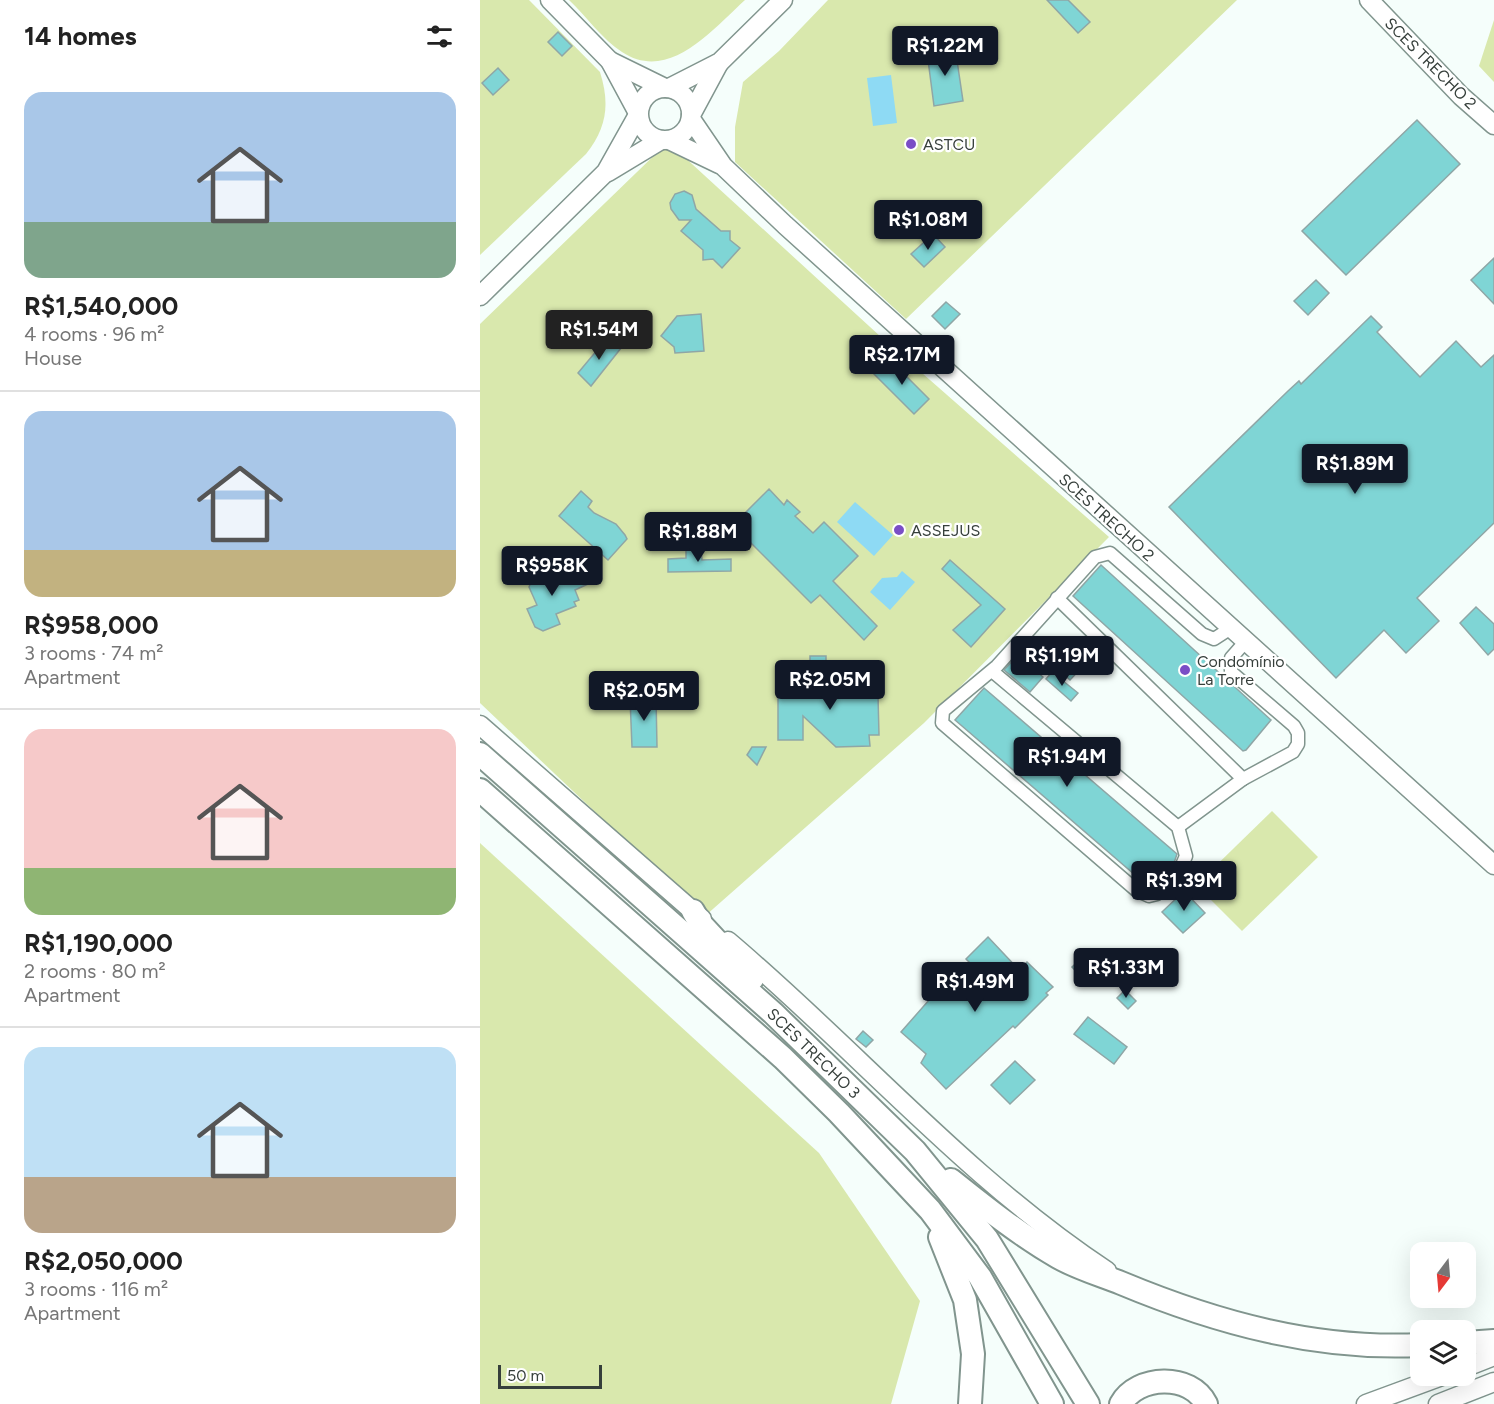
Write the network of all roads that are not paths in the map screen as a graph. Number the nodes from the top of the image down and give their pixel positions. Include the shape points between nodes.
1 (550, 0) edge
2 (783, 0) edge
3 (1369, 0) edge
4 (610, 62) junction
5 (720, 62) junction
6 (667, 88) junction
7 (638, 114) junction
8 (691, 117) junction
9 (1494, 125) edge
10 (665, 140) junction
11 (723, 166) junction
12 (606, 172) junction
13 (480, 296) edge
14 (1057, 598) junction
15 (1231, 628) junction
16 (1246, 641) junction
17 (992, 671) junction
18 (480, 725) edge
19 (480, 754) edge
20 (1244, 779) junction
21 (480, 790) edge
22 (1178, 827) junction
23 (1494, 865) edge
24 (693, 911) junction
25 (773, 1013) junction
26 (915, 1151) junction
27 (930, 1210) junction
28 (1130, 1287) junction
29 (1494, 1341) edge
30 (1476, 1342) edge
31 (1410, 1345) edge
32 (1494, 1356) edge
33 (1476, 1362) edge
34 (1494, 1382) edge
35 (1415, 1386) edge
36 (970, 1404) edge
37 (1052, 1404) edge
38 (1088, 1404) edge
39 (1121, 1404) edge
40 (1206, 1404) edge
41 (1366, 1404) edge
42 (1438, 1404) edge

1 - 4 street
2 - 5 street
3 - 9 street, SCES TRECHO 2
4 - 6 street
4 - 7 street
5 - 6 street
5 - 8 street
6 - 7 street via 650,93
6 - 8 street via 682,94 691,108
7 - 10 street via 645,132
7 - 12 street
8 - 10 street via 684,133
8 - 11 street, SCES TRECHO 2
10 - 11 street, SCES TRECHO 2
10 - 12 street
11 - 15 street, SCES TRECHO 2
12 - 13 street
14 - 15 street via 1095,556 1110,553 1202,634 1214,639
14 - 17 street
14 - 20 street
15 - 16 street, SCES TRECHO 2
16 - 20 street via 1231,658 1232,672 1294,726 1298,744 1284,758
16 - 23 street, SCES TRECHO 2
17 - 22 street
17 - 22 street via 943,711 942,723 1141,893 1157,894 1184,864 1186,856
18 - 24 street
19 - 25 highway, SCES TRECHO 3
20 - 22 street
21 - 27 highway, SCES TRECHO 3 via 783,1058
24 - 25 highway via 759,986
24 - 28 street via 1004,1196 1069,1247
25 - 26 highway, SCES TRECHO 3
26 - 28 highway via 1003,1221 1051,1252
26 - 38 highway, SCES TRECHO 3 via 987,1239
27 - 36 highway via 965,1300 973,1354
27 - 37 highway, SCES TRECHO 3 via 980,1277
28 - 31 highway via 1197,1313 1264,1331 1332,1344
29 - 30 highway
32 - 33 street
34 - 42 street
35 - 41 street
39 - 40 highway via 1138,1386 1155,1382 1195,1389

